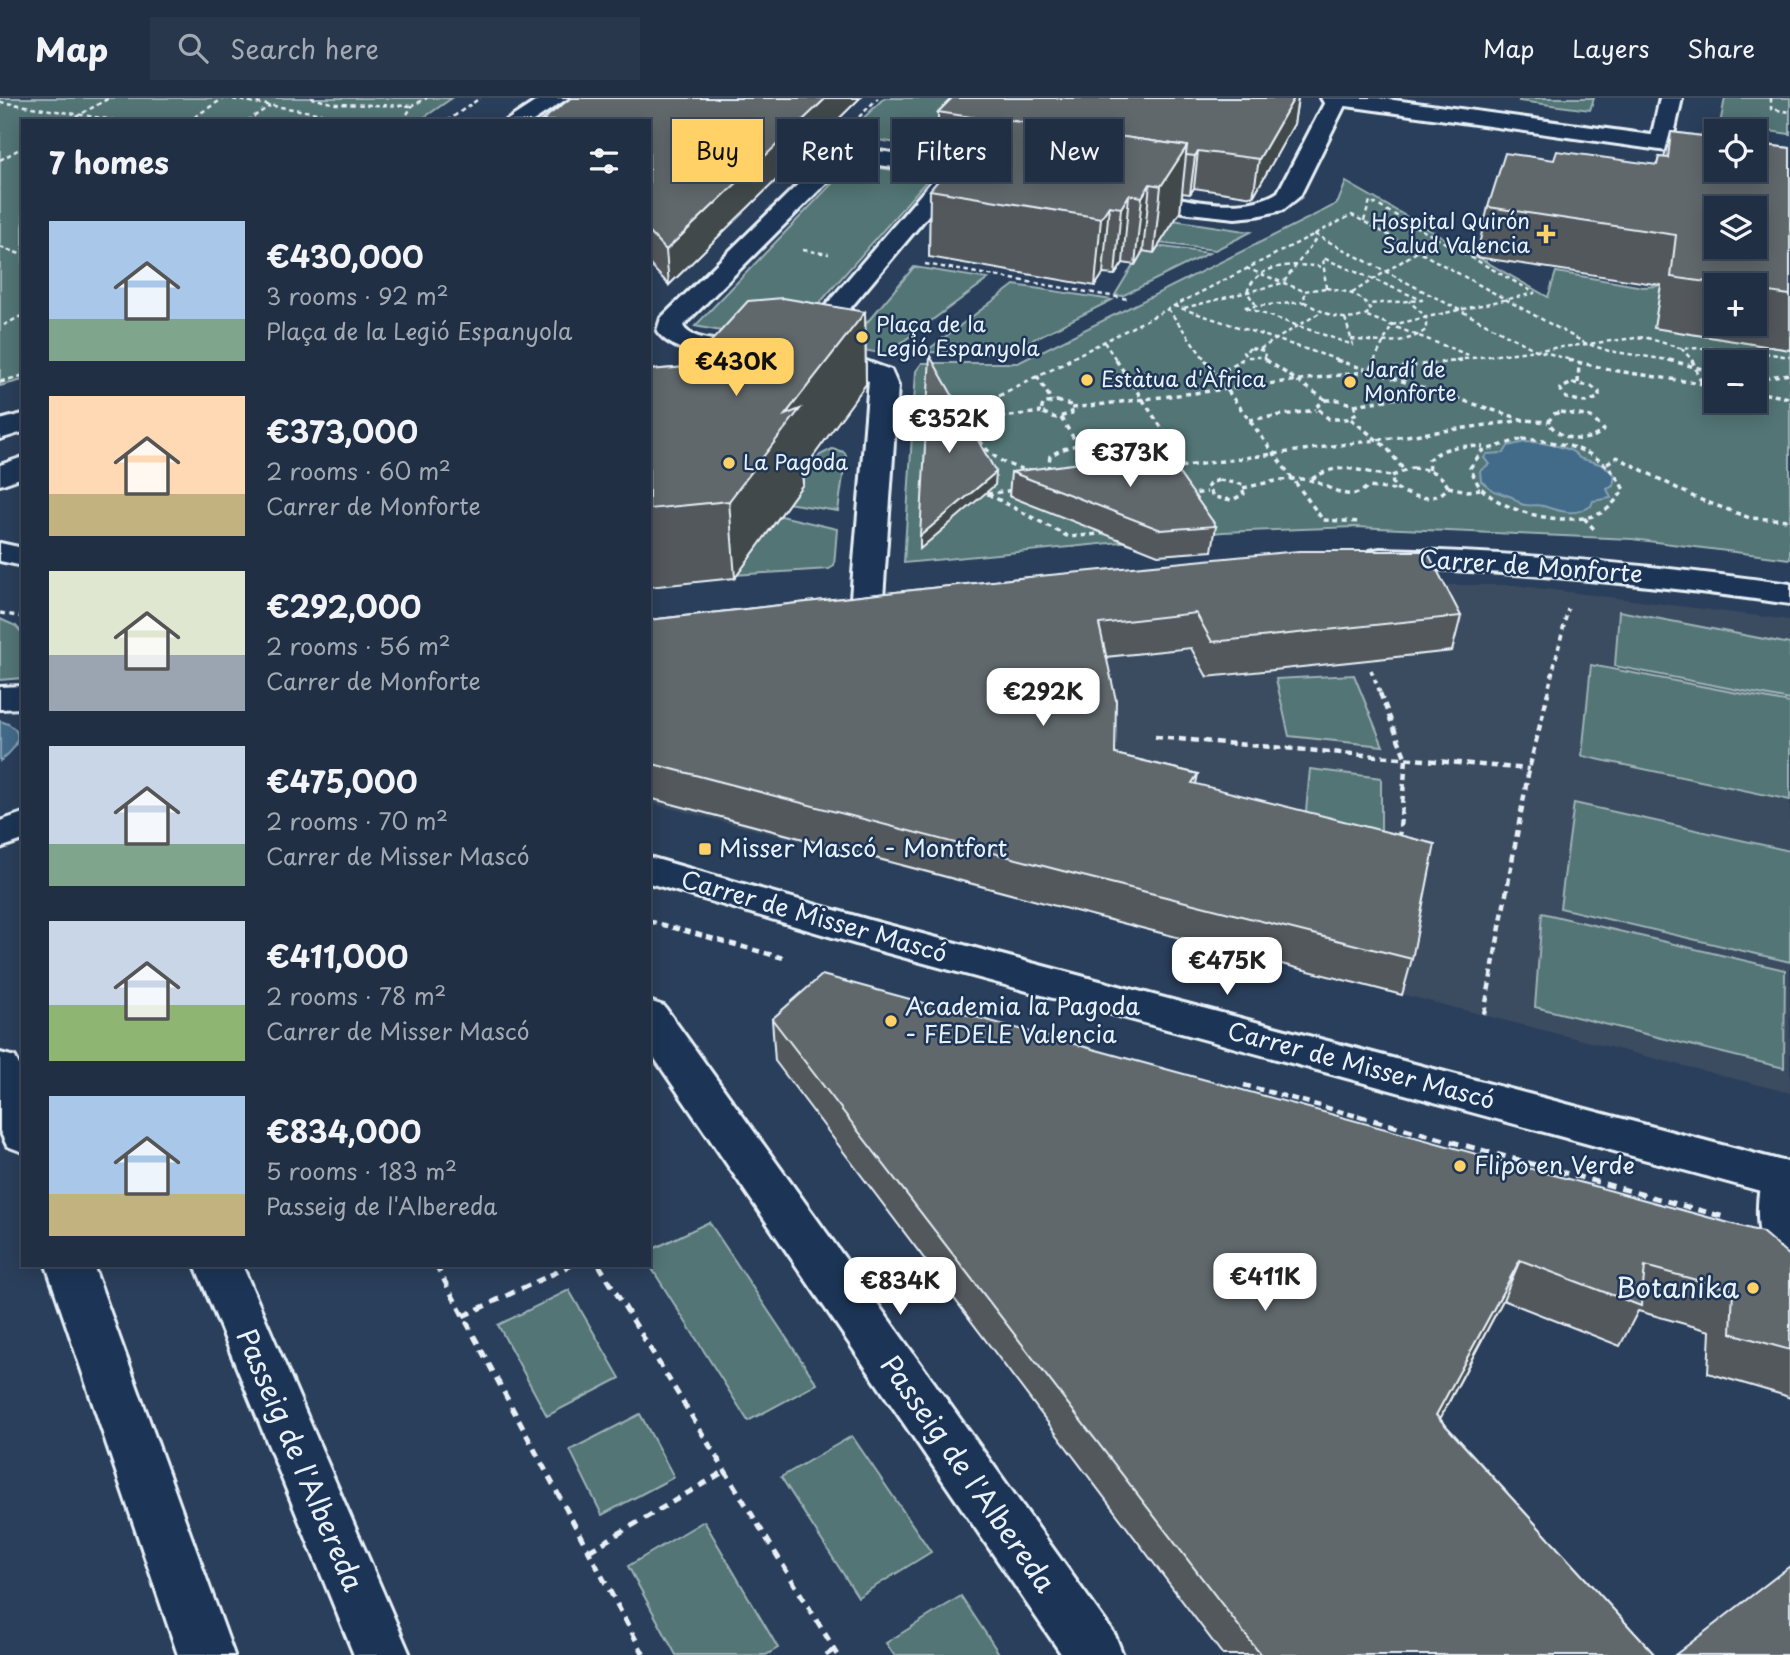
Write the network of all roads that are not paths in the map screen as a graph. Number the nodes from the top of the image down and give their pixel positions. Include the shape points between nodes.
1 (537, 98) edge
2 (557, 98) edge
3 (1332, 98) edge
4 (1671, 98) edge
5 (1337, 99) edge
6 (511, 119) edge
7 (520, 119) edge
8 (1661, 143) junction
9 (1704, 149) edge
10 (892, 160) edge
11 (1011, 176) edge
12 (1023, 178) edge
13 (943, 182) edge
14 (1102, 190) edge
15 (797, 353) junction
16 (21, 423) edge
17 (0, 430) edge
18 (21, 467) edge
19 (0, 477) edge
20 (0, 552) edge
21 (21, 557) edge
22 (1355, 559) edge
23 (1788, 594) edge
24 (867, 598) edge
25 (21, 697) edge
26 (0, 698) edge
27 (21, 827) edge
28 (0, 835) edge
29 (651, 871) edge
30 (651, 1020) edge
31 (0, 1069) edge
32 (21, 1128) edge
33 (1786, 1180) edge
34 (1790, 1265) edge
35 (70, 1267) edge
36 (219, 1267) edge
37 (206, 1655) edge
38 (382, 1655) edge
39 (1095, 1655) edge

1 - 6 street
2 - 7 street
3 - 5 street
4 - 8 street
5 - 8 street
5 - 14 street via 1282,203 1251,211 1233,210
8 - 9 street
10 - 15 street via 856,155 838,158 670,324 677,339 694,344
11 - 12 street
13 - 15 street
15 - 24 street via 870,371 881,376 884,386
16 - 17 street
18 - 19 street
20 - 21 street
22 - 23 street, Carrer de Monforte via 1495,561 1654,575
25 - 26 street
27 - 28 street
29 - 33 street, Carrer de Misser Mascó via 873,936
30 - 39 street, Passeig de l'Albereda
31 - 32 street
33 - 34 street via 1782,1233
35 - 37 street
36 - 38 street, Passeig de l'Albereda

